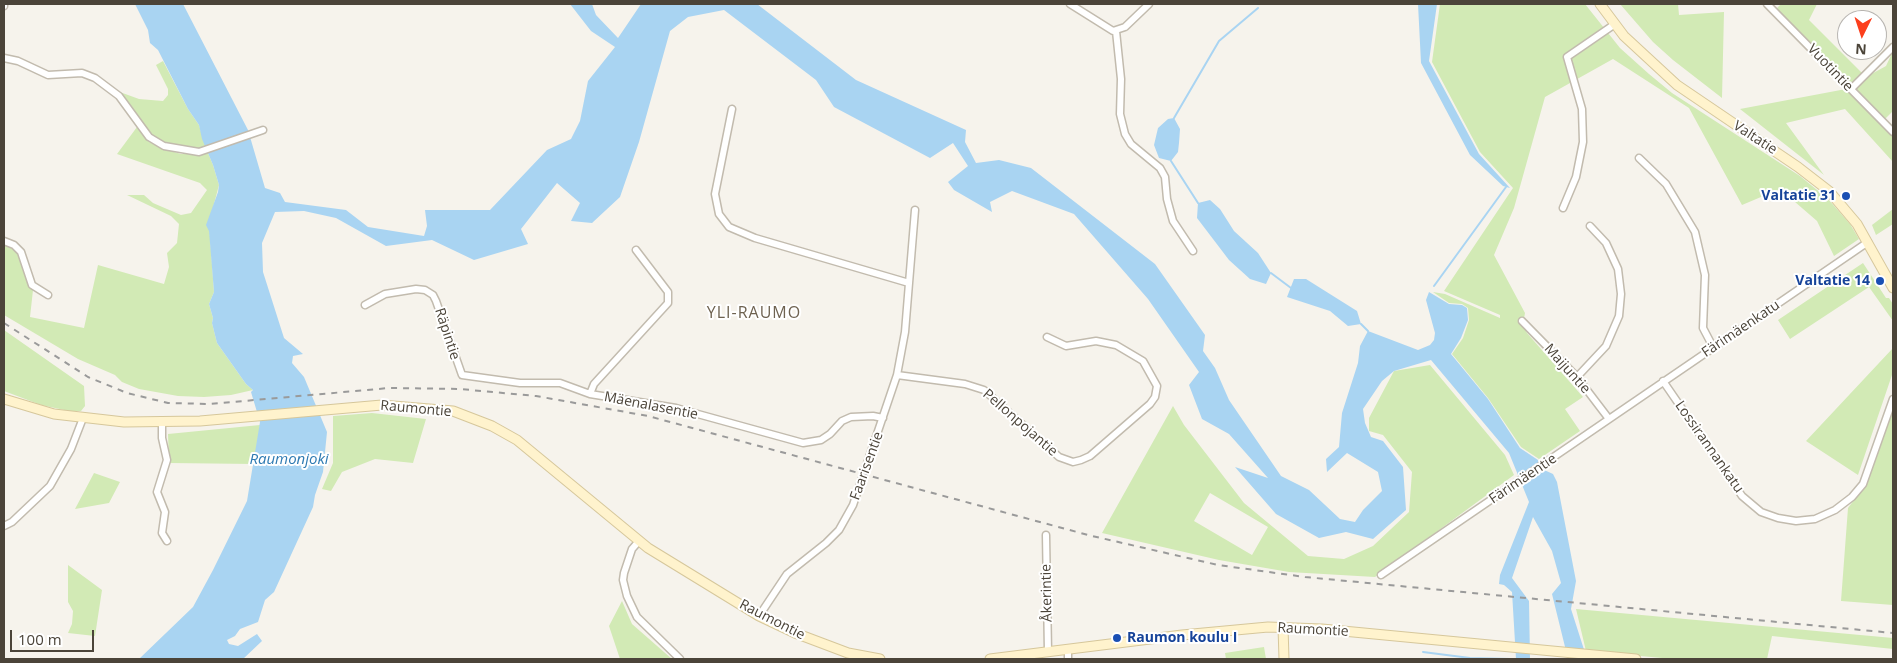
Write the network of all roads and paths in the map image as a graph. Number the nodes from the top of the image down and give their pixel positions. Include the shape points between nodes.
1 (1070, 4) edge
2 (1149, 4) edge
3 (1600, 4) edge
4 (1772, 5) edge
5 (1615, 24) junction
6 (1116, 31) junction
7 (1893, 47) edge
8 (4, 58) edge
9 (1851, 89) junction
10 (732, 109) dead end
11 (262, 130) dead end
12 (1893, 132) edge
13 (1639, 158) dead end
14 (1563, 208) dead end
15 (915, 210) dead end
16 (1590, 226) dead end
17 (4, 240) edge
18 (1868, 242) junction
19 (636, 250) dead end
20 (1193, 250) dead end
21 (909, 283) junction
22 (1893, 288) edge
23 (48, 295) dead end
24 (365, 305) dead end
25 (1522, 321) dead end
26 (1047, 337) dead end
27 (1713, 347) junction
28 (897, 375) junction
29 (1577, 377) junction
30 (1664, 381) junction
31 (590, 394) junction
32 (4, 399) edge
33 (1893, 399) edge
34 (83, 418) junction
35 (883, 418) junction
36 (1609, 419) junction
37 (162, 422) junction
38 (4, 526) edge
39 (1046, 534) dead end
40 (167, 541) dead end
41 (638, 541) junction
42 (1381, 575) dead end
43 (759, 616) junction
44 (1282, 628) junction
45 (1068, 650) junction
46 (1048, 652) junction
47 (680, 659) edge
48 (880, 659) edge
49 (990, 659) edge
50 (1068, 659) edge
51 (1284, 659) edge
52 (1636, 659) edge

1 - 6 street via 1110,31
2 - 6 street
3 - 5 street, Valtatie
4 - 9 street, Vuotintie
5 - 14 street via 1568,57 1582,109 1583,142 1576,177
5 - 18 street, Valtatie via 1677,86 1817,180 1847,210
6 - 20 street via 1121,78 1120,114 1125,134 1131,144 1160,168 1165,177 1168,205 1174,221
7 - 9 street
8 - 11 street via 48,75 78,73 91,76 119,96 152,140 164,146 202,151
9 - 12 street, Vuotintie
10 - 21 street via 715,194 719,214 729,227 754,238
13 - 27 street via 1666,184 1695,232 1705,275 1703,328
15 - 21 street, Faarisentie
16 - 29 street via 1606,243 1616,263 1620,284 1619,316 1606,346
17 - 23 street via 20,252 32,285
18 - 22 street, Valtatie
18 - 27 street, Färimäenkatu
19 - 31 street, Mäenalasentie via 668,292 668,303 594,384
21 - 28 street, Faarisentie
24 - 31 street, Räpintie via 385,294 408,289 426,290 436,301 462,375 520,383 560,383
25 - 29 street, Maijuntie
26 - 28 street, Pellonpojantie via 1066,346 1096,341 1116,345 1143,361 1158,386 1156,397 1150,404 1090,456 1081,460 1073,462 1059,457 984,390 966,384
27 - 30 street, Färimäenkatu
28 - 35 street, Faarisentie
29 - 36 street, Maijuntie
30 - 33 street, Lossirannankatu via 1742,496 1761,512 1796,521 1815,519 1835,510 1863,484
30 - 36 street, Färimäentie
31 - 35 street, Mäenalasentie via 676,408 802,443 821,440 851,417
32 - 34 street, Raumontie via 36,410
34 - 37 street, Raumontie
34 - 38 street via 71,449 50,486
35 - 43 street, Faarisentie via 853,504 839,530 787,574
36 - 42 street, Färimäentie
37 - 40 street via 167,460 157,490 165,512 162,533
37 - 41 street, Raumontie via 382,405 453,411 517,440
39 - 46 street, Åkerintie
41 - 43 street, Raumontie
41 - 47 street via 624,573 627,596 637,617
43 - 48 street, Raumontie via 848,653
44 - 45 street, Raumontie via 1182,635
44 - 51 street
44 - 52 street, Raumontie
45 - 46 street, Raumontie
45 - 50 street
46 - 49 street, Raumontie

